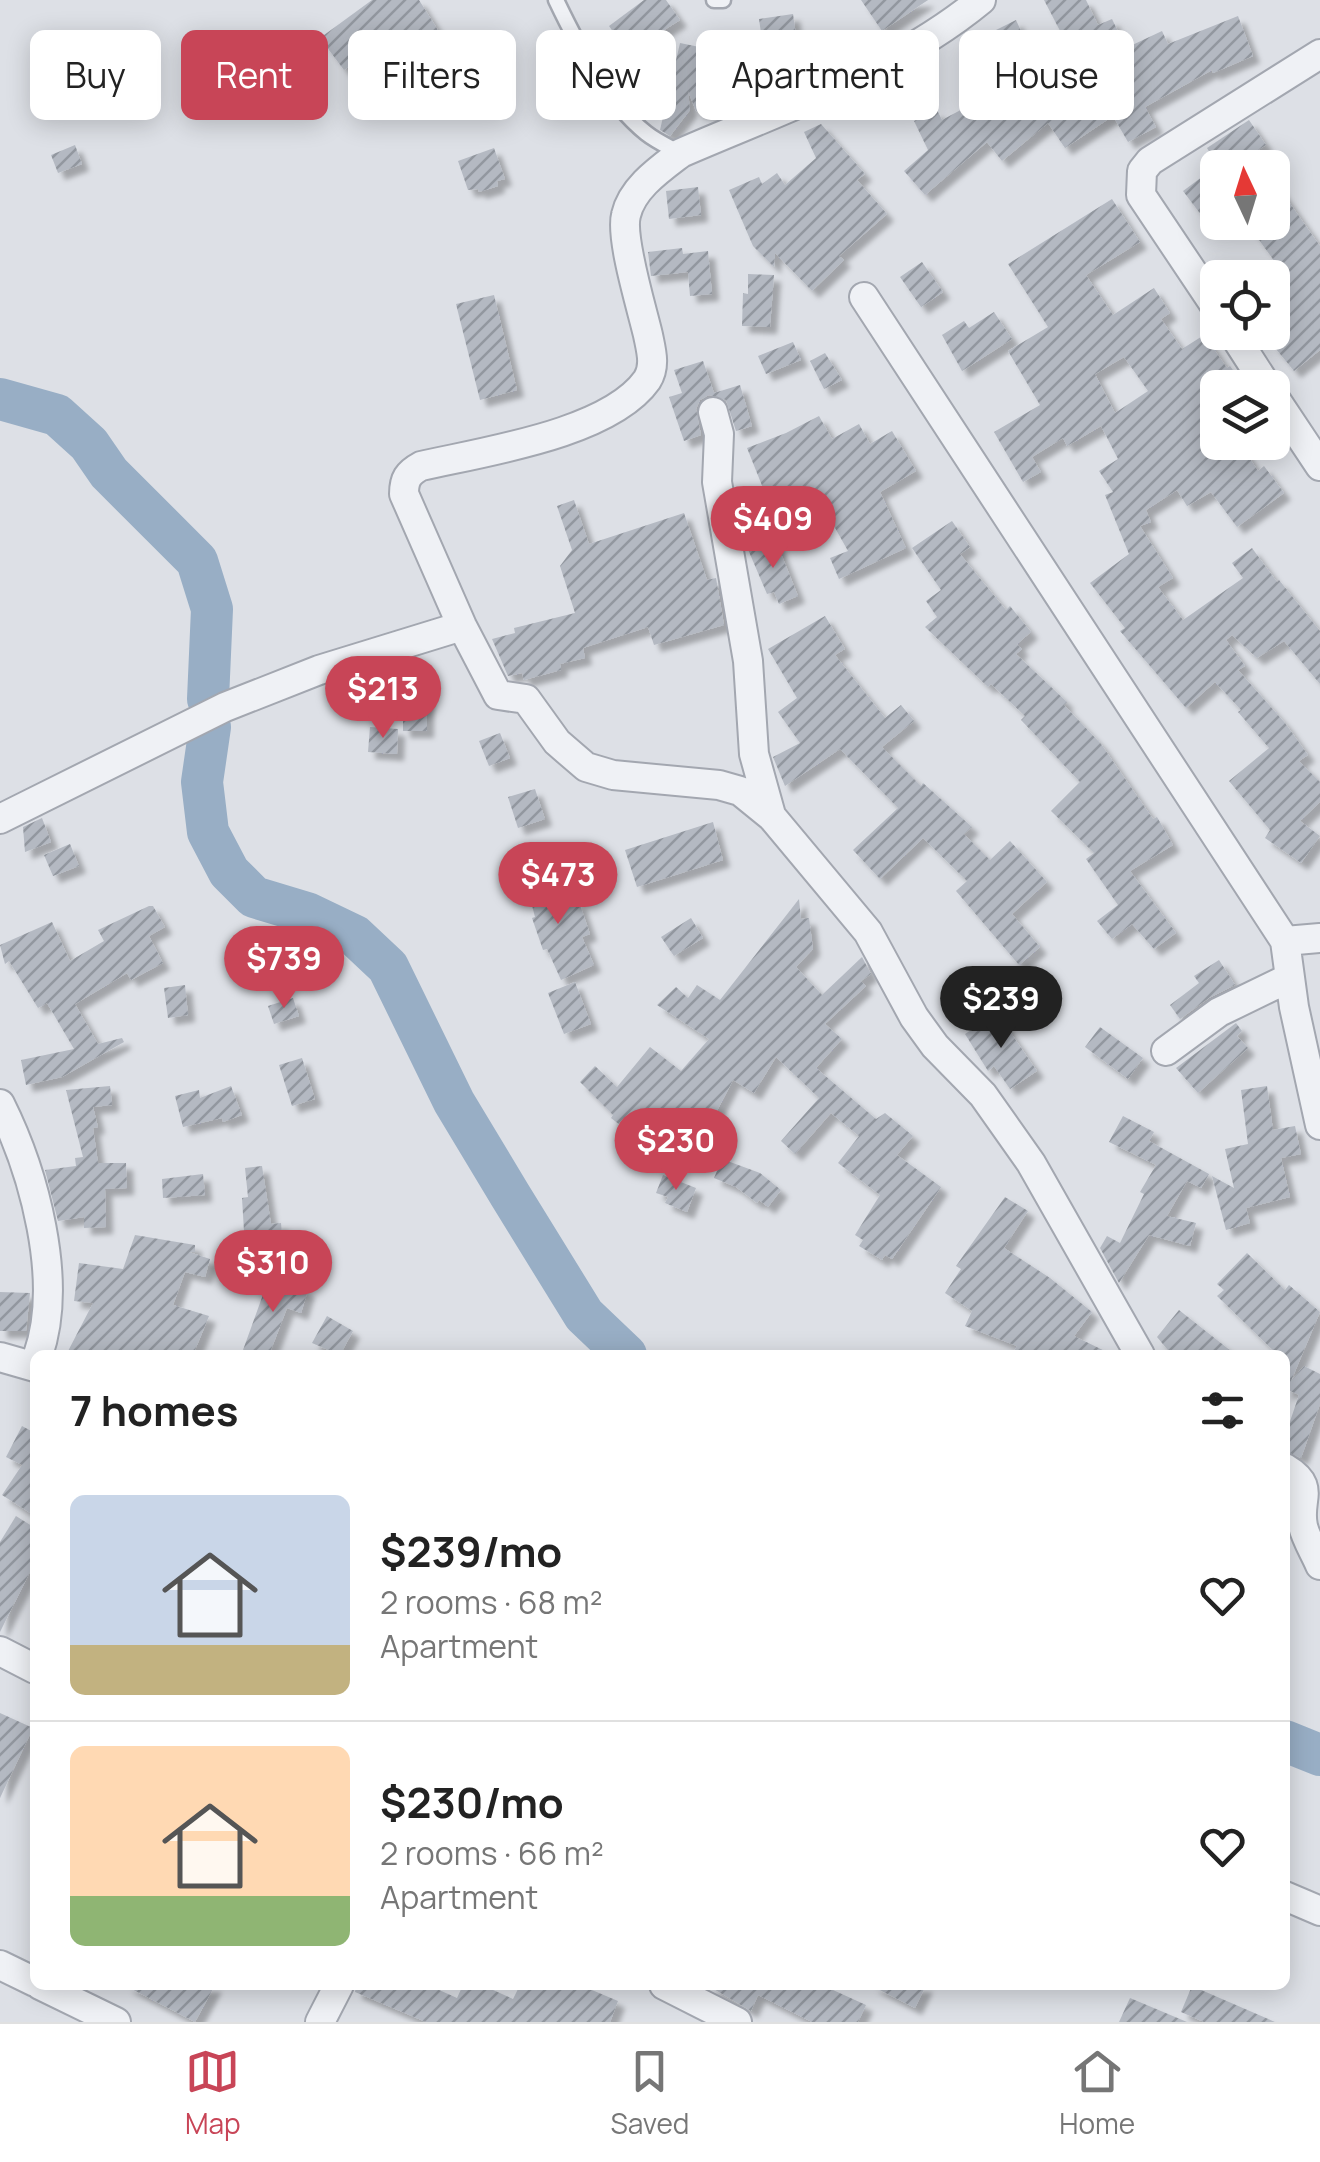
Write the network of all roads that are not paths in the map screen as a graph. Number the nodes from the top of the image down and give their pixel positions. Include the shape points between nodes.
1 (556, 0) edge
2 (714, 0) edge
3 (723, 0) edge
4 (981, 0) edge
5 (1320, 54) edge
6 (681, 154) junction
7 (1200, 283) edge
8 (864, 296) dead end
9 (713, 412) dead end
10 (1290, 421) edge
11 (1320, 466) edge
12 (462, 626) junction
13 (772, 817) junction
14 (0, 819) edge
15 (1320, 938) edge
16 (1285, 941) junction
17 (1290, 978) junction
18 (1166, 1051) dead end
19 (0, 1104) edge
20 (1320, 1125) edge
21 (38, 1350) edge
22 (1137, 1350) edge
23 (0, 1357) edge
24 (30, 1362) edge
25 (1290, 1470) edge
26 (1320, 1565) edge
27 (0, 1652) edge
28 (30, 1666) edge
29 (1290, 1898) edge
30 (1320, 1911) edge
31 (0, 1965) edge
32 (30, 1980) edge
33 (50, 1990) edge
34 (336, 1990) edge
35 (674, 1990) edge
36 (116, 2022) edge
37 (320, 2022) edge
38 (737, 2022) edge

1 - 6 lane via 580,49 622,108 648,135
2 - 3 lane
4 - 6 street via 891,59
5 - 7 street via 1142,171 1141,194
6 - 12 street via 656,172 625,216 653,357 646,380 581,426 421,466 404,482
8 - 16 street
9 - 13 street via 717,482 748,661 754,754
10 - 11 street
12 - 13 street via 498,696 526,699 557,742 586,767 720,785 740,791
12 - 14 street via 225,707
13 - 22 street via 868,932 935,1046 983,1096 1032,1163
15 - 16 street
16 - 17 street
17 - 18 street via 1218,1012
17 - 20 street
19 - 21 street via 16,1136 45,1244 50,1307
23 - 24 street
25 - 26 street via 1305,1488 1302,1525
27 - 28 street
29 - 30 street
31 - 32 street
33 - 36 street
34 - 37 street
35 - 38 street

